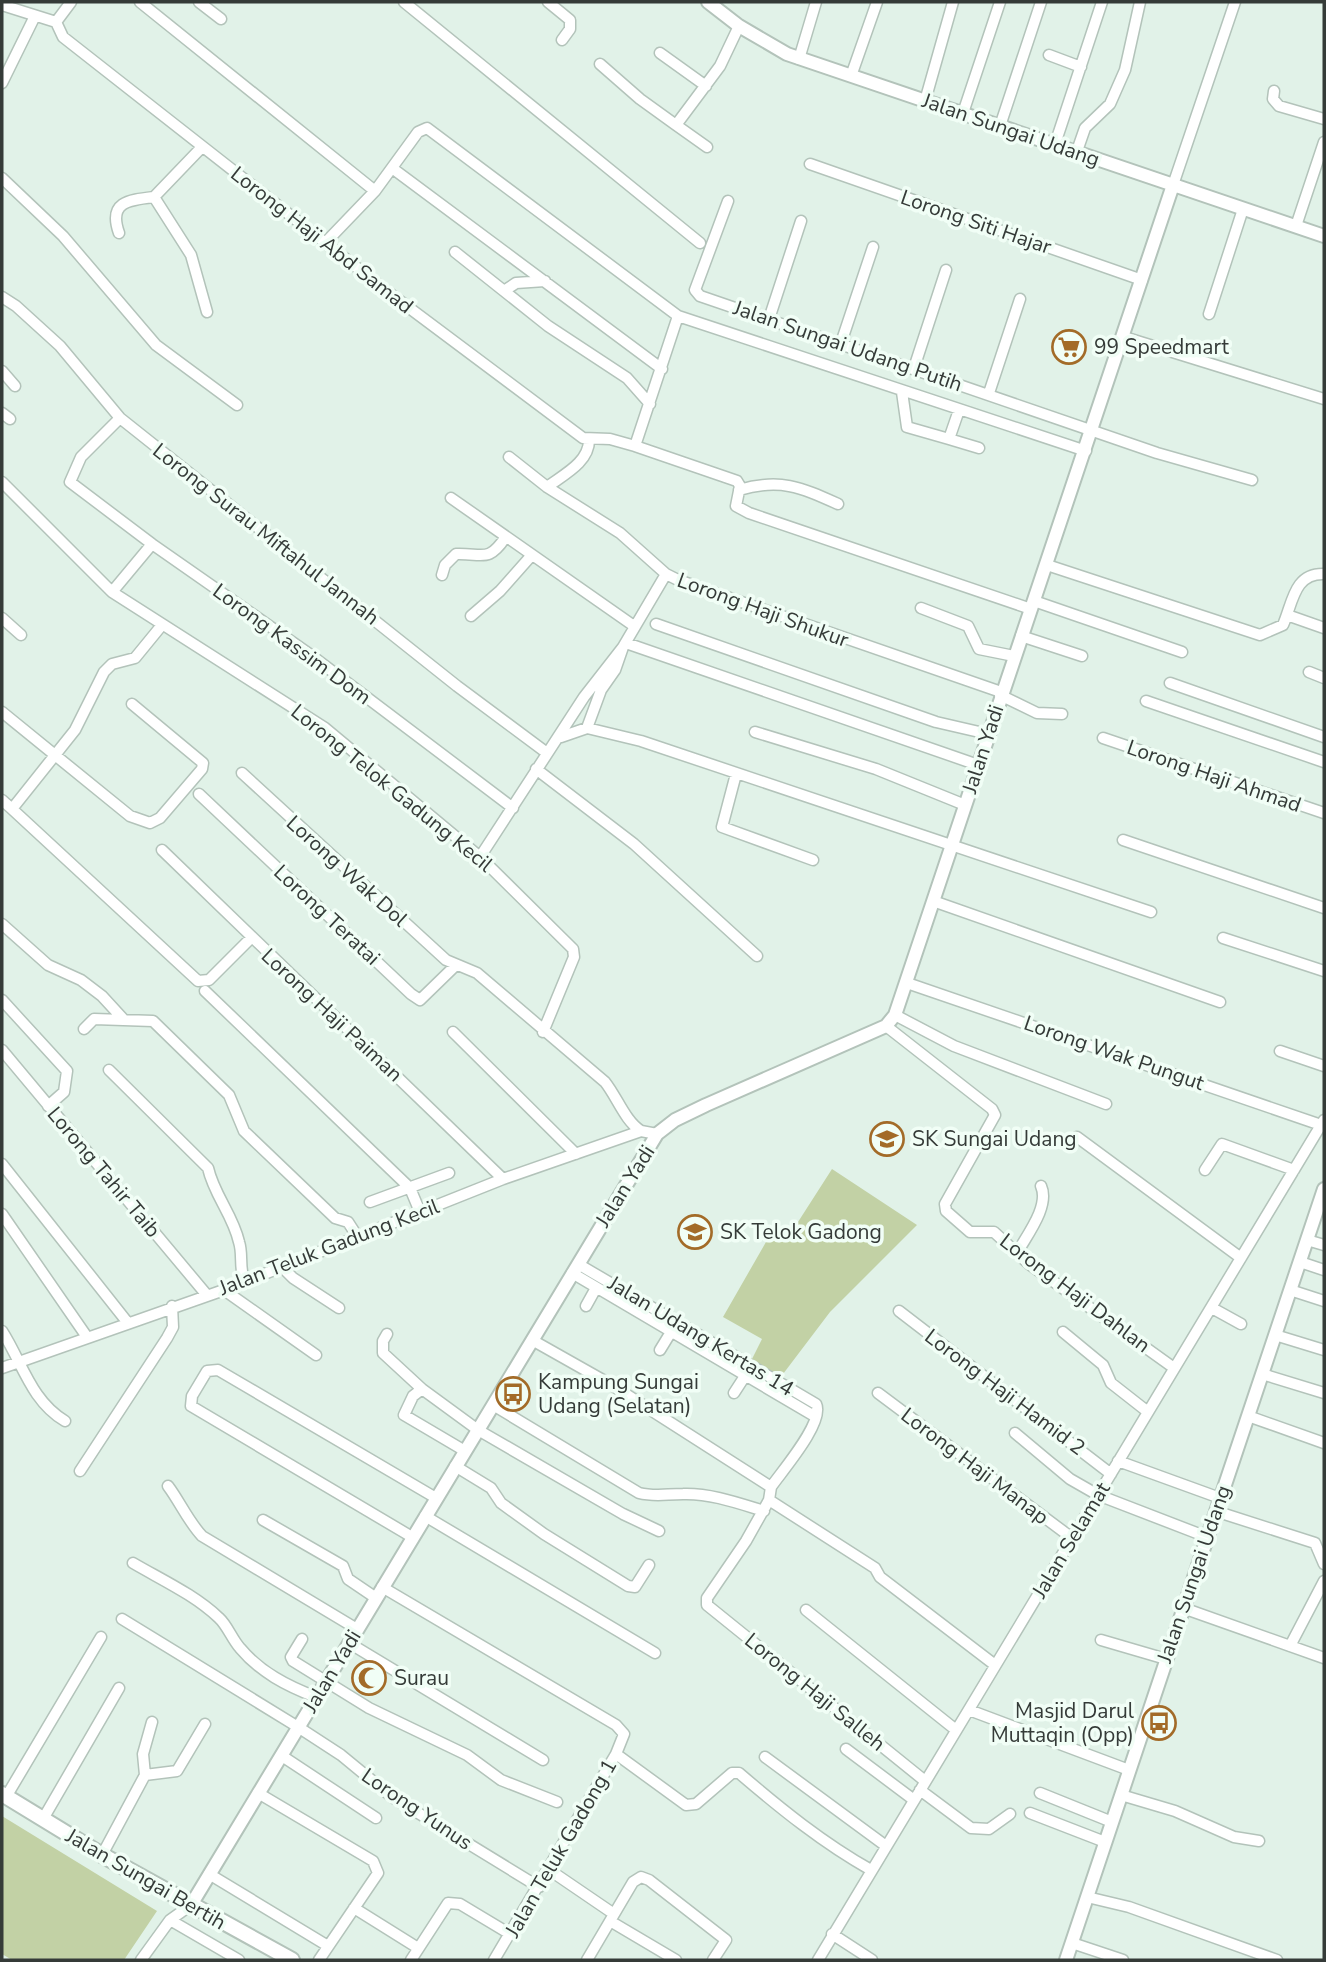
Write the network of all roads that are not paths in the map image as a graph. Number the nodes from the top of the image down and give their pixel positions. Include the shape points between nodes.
1 (71, 2) edge
2 (140, 2) edge
3 (199, 2) edge
4 (404, 2) edge
5 (548, 2) edge
6 (816, 2) edge
7 (877, 2) edge
8 (953, 2) edge
9 (1000, 2) edge
10 (1041, 2) edge
11 (1102, 2) edge
12 (1140, 2) edge
13 (1235, 2) edge
14 (711, 3) edge
15 (2, 5) edge
16 (34, 18) junction
17 (221, 19) dead end
18 (56, 22) junction
19 (739, 26) junction
20 (562, 40) dead end
21 (660, 53) dead end
22 (1049, 55) dead end
23 (799, 59) junction
24 (600, 64) dead end
25 (1081, 67) junction
26 (851, 76) junction
27 (2, 83) edge
28 (706, 86) junction
29 (1274, 91) dead end
30 (925, 101) junction
31 (963, 113) junction
32 (1324, 119) edge
33 (676, 125) junction
34 (1000, 126) junction
35 (1324, 142) edge
36 (1055, 144) junction
37 (202, 147) junction
38 (707, 148) dead end
39 (1077, 151) junction
40 (810, 164) dead end
41 (392, 168) junction
42 (2, 178) edge
43 (1173, 185) junction
44 (374, 191) junction
45 (154, 197) junction
46 (728, 201) dead end
47 (1243, 209) junction
48 (801, 221) dead end
49 (1296, 226) junction
50 (119, 233) dead end
51 (1324, 236) edge
52 (326, 242) junction
53 (700, 243) dead end
54 (873, 247) dead end
55 (455, 252) dead end
56 (946, 270) dead end
57 (1142, 280) junction
58 (545, 281) junction
59 (504, 291) junction
60 (2, 297) edge
61 (1020, 299) dead end
62 (207, 312) dead end
63 (1209, 314) dead end
64 (678, 316) junction
65 (769, 319) junction
66 (1124, 337) junction
67 (841, 343) junction
68 (914, 368) junction
69 (662, 369) junction
70 (2, 371) edge
71 (15, 386) dead end
72 (902, 392) junction
73 (989, 393) junction
74 (1324, 399) edge
75 (650, 404) junction
76 (237, 405) dead end
77 (958, 410) junction
78 (120, 418) junction
79 (1093, 429) junction
80 (589, 439) junction
81 (949, 439) junction
82 (635, 446) junction
83 (979, 448) dead end
84 (1086, 451) junction
85 (509, 457) dead end
86 (1252, 480) dead end
87 (2, 482) edge
88 (547, 487) junction
89 (739, 490) junction
90 (451, 498) dead end
91 (838, 504) dead end
92 (505, 538) junction
93 (152, 544) junction
94 (531, 556) junction
95 (1047, 565) junction
96 (666, 574) junction
97 (1324, 574) edge
98 (442, 575) dead end
99 (112, 592) junction
100 (1032, 605) junction
101 (920, 608) dead end
102 (1287, 615) junction
103 (471, 616) dead end
104 (2, 618) edge
105 (656, 624) dead end
106 (162, 625) junction
107 (634, 626) junction
108 (1324, 628) edge
109 (21, 635) dead end
110 (1021, 636) junction
111 (625, 645) junction
112 (1182, 652) dead end
113 (1014, 656) junction
114 (1082, 656) dead end
115 (1309, 672) dead end
116 (1324, 678) edge
117 (1170, 683) dead end
118 (1001, 694) junction
119 (1146, 701) dead end
120 (132, 704) dead end
121 (2, 712) edge
122 (1062, 714) dead end
123 (587, 728) junction
124 (755, 732) dead end
125 (988, 734) junction
126 (561, 737) junction
127 (1324, 737) edge
128 (1103, 738) dead end
129 (547, 753) junction
130 (55, 754) junction
131 (1324, 762) edge
132 (978, 765) junction
133 (536, 769) junction
134 (242, 773) dead end
135 (736, 774) junction
136 (199, 794) dead end
137 (2, 800) edge
138 (965, 805) junction
139 (513, 808) junction
140 (12, 809) junction
141 (1324, 813) edge
142 (1123, 840) dead end
143 (951, 847) junction
144 (162, 850) dead end
145 (480, 857) junction
146 (813, 860) dead end
147 (933, 901) junction
148 (1324, 908) edge
149 (1151, 912) dead end
150 (2, 924) edge
151 (251, 938) junction
152 (1223, 938) dead end
153 (757, 956) dead end
154 (456, 965) junction
155 (1324, 971) edge
156 (907, 984) junction
157 (205, 991) dead end
158 (2, 1000) edge
159 (1220, 1002) dead end
160 (124, 1020) junction
161 (891, 1021) junction
162 (84, 1029) dead end
163 (543, 1031) junction
164 (453, 1032) dead end
165 (2, 1050) edge
166 (1280, 1051) dead end
167 (1324, 1066) edge
168 (109, 1070) dead end
169 (1106, 1104) dead end
170 (48, 1106) junction
171 (1322, 1123) edge
172 (641, 1131) junction
173 (657, 1134) junction
174 (1077, 1137) dead end
175 (576, 1154) junction
176 (2, 1164) edge
177 (1205, 1170) dead end
178 (1294, 1170) junction
179 (449, 1173) dead end
180 (503, 1179) junction
181 (1041, 1186) dead end
182 (410, 1188) junction
183 (1324, 1189) edge
184 (370, 1202) dead end
185 (420, 1212) junction
186 (2, 1214) edge
187 (357, 1236) junction
188 (1307, 1240) junction
189 (1324, 1245) edge
190 (1017, 1253) junction
191 (1241, 1258) junction
192 (1300, 1262) junction
193 (281, 1266) junction
194 (575, 1269) junction
195 (1324, 1270) edge
196 (244, 1280) junction
197 (596, 1288) junction
198 (224, 1290) junction
199 (1290, 1290) junction
200 (206, 1294) junction
201 (1324, 1301) edge
202 (172, 1306) junction
203 (586, 1306) dead end
204 (339, 1308) dead end
205 (1212, 1308) junction
206 (899, 1311) dead end
207 (128, 1322) junction
208 (1241, 1324) dead end
209 (2, 1331) edge
210 (671, 1332) junction
211 (1063, 1332) dead end
212 (387, 1334) dead end
213 (1275, 1335) junction
214 (87, 1338) junction
215 (532, 1340) junction
216 (660, 1350) dead end
217 (1324, 1350) edge
218 (316, 1355) dead end
219 (18, 1362) junction
220 (2, 1368) edge
221 (1174, 1368) junction
222 (1262, 1374) junction
223 (745, 1376) junction
224 (422, 1389) junction
225 (734, 1393) dead end
226 (878, 1393) dead end
227 (1324, 1393) edge
228 (493, 1405) junction
229 (1148, 1412) junction
230 (817, 1414) junction
231 (1248, 1416) junction
232 (65, 1421) dead end
233 (478, 1430) junction
234 (1015, 1433) dead end
235 (1324, 1443) edge
236 (465, 1451) junction
237 (1118, 1461) junction
238 (456, 1466) junction
239 (80, 1471) dead end
240 (1111, 1474) junction
241 (168, 1486) dead end
242 (771, 1488) junction
243 (1098, 1495) junction
244 (436, 1498) junction
245 (1220, 1498) junction
246 (769, 1500) junction
247 (764, 1511) junction
248 (1215, 1511) junction
249 (425, 1516) junction
250 (263, 1520) dead end
251 (659, 1531) dead end
252 (1207, 1537) junction
253 (412, 1538) junction
254 (1072, 1538) junction
255 (133, 1563) dead end
256 (1324, 1564) edge
257 (649, 1565) dead end
258 (1324, 1581) edge
259 (379, 1593) junction
260 (1183, 1608) junction
261 (806, 1610) dead end
262 (122, 1619) dead end
263 (357, 1629) junction
264 (101, 1637) dead end
265 (302, 1639) dead end
266 (1101, 1640) dead end
267 (349, 1643) junction
268 (1290, 1646) junction
269 (655, 1653) dead end
270 (1324, 1658) edge
271 (1166, 1659) junction
272 (995, 1665) junction
273 (327, 1681) junction
274 (119, 1689) dead end
275 (316, 1698) junction
276 (970, 1710) junction
277 (152, 1722) dead end
278 (205, 1724) dead end
279 (298, 1727) junction
280 (956, 1730) junction
281 (846, 1749) dead end
282 (616, 1754) junction
283 (282, 1756) junction
284 (765, 1757) dead end
285 (543, 1760) dead end
286 (1129, 1770) junction
287 (145, 1775) junction
288 (920, 1790) junction
289 (258, 1793) junction
290 (1040, 1793) dead end
291 (4, 1795) edge
292 (1121, 1795) junction
293 (557, 1802) dead end
294 (1030, 1812) dead end
295 (1010, 1814) dead end
296 (376, 1818) dead end
297 (43, 1819) junction
298 (1112, 1822) junction
299 (1259, 1841) dead end
300 (1105, 1842) junction
301 (886, 1846) junction
302 (102, 1855) junction
303 (548, 1868) junction
304 (871, 1870) junction
305 (209, 1874) junction
306 (539, 1887) junction
307 (1087, 1897) junction
308 (191, 1905) junction
309 (354, 1908) junction
310 (612, 1917) junction
311 (170, 1920) junction
312 (510, 1934) junction
313 (832, 1934) junction
314 (1072, 1943) junction
315 (328, 1946) junction
316 (418, 1948) junction
317 (590, 1959) edge
318 (141, 1960) edge
319 (239, 1960) edge
320 (292, 1960) edge
321 (319, 1960) edge
322 (411, 1960) edge
323 (495, 1960) edge
324 (676, 1960) edge
325 (713, 1960) edge
326 (818, 1960) edge
327 (872, 1960) edge
328 (1066, 1960) edge
329 (1123, 1960) edge
330 (1277, 1960) edge

1 - 18 street
2 - 44 street
3 - 17 street
4 - 53 street
5 - 20 street via 570,20
6 - 23 street
7 - 26 street
8 - 30 street
9 - 31 street
10 - 34 street
11 - 25 street
12 - 39 street via 1125,70 1110,104 1085,128
13 - 43 street
14 - 19 street, Jalan Sungai Udang
15 - 16 street
16 - 18 street
16 - 27 street
18 - 37 street, Lorong Haji Abd Samad via 63,37
19 - 23 street, Jalan Sungai Udang
19 - 28 street
21 - 28 street
22 - 25 street
23 - 26 street, Jalan Sungai Udang
24 - 33 street
25 - 36 street
26 - 30 street, Jalan Sungai Udang
28 - 33 street
29 - 32 street via 1279,106
30 - 31 street, Jalan Sungai Udang
31 - 34 street, Jalan Sungai Udang
33 - 38 street
34 - 36 street, Jalan Sungai Udang
35 - 49 street
36 - 39 street, Jalan Sungai Udang
37 - 45 street
37 - 52 street, Lorong Haji Abd Samad
39 - 43 street, Jalan Sungai Udang
40 - 57 street, Lorong Siti Hajar
41 - 44 street
41 - 58 street
41 - 64 street via 418,132 427,128
42 - 76 street via 63,236 156,345
43 - 47 street, Jalan Sungai Udang
43 - 57 street, Jalan Yadi
44 - 52 street
45 - 50 street via 131,200 115,212
45 - 62 street via 191,255
46 - 65 street, Jalan Sungai Udang Putih via 695,290 700,296
47 - 49 street, Jalan Sungai Udang
47 - 63 street
48 - 65 street
49 - 51 street, Jalan Sungai Udang
52 - 80 street, Lorong Haji Abd Samad via 558,421
54 - 67 street
55 - 59 street
56 - 68 street
57 - 66 street, Jalan Yadi
58 - 59 street via 516,283
58 - 69 street
59 - 75 street via 626,378
60 - 78 street, Lorong Surau Miftahul Jannah via 60,346
61 - 73 street
64 - 69 street
64 - 72 street
65 - 67 street, Jalan Sungai Udang Putih
66 - 74 street
66 - 79 street, Jalan Yadi
67 - 68 street, Jalan Sungai Udang Putih
68 - 73 street, Jalan Sungai Udang Putih
69 - 75 street
70 - 71 street
72 - 77 street
72 - 81 street via 907,427
73 - 79 street, Jalan Sungai Udang Putih
75 - 82 street
77 - 81 street
77 - 84 street
78 - 93 street, Lorong Kassim Dom via 81,457 70,482
78 - 129 street, Lorong Surau Miftahul Jannah
79 - 84 street, Jalan Yadi
79 - 86 street, Jalan Sungai Udang Putih
80 - 82 street
80 - 88 street via 584,458
81 - 83 street
82 - 89 street via 737,481
84 - 95 street, Jalan Yadi
85 - 88 street, Lorong Haji Shukur
87 - 99 street, Lorong Telok Gadung Kecil
88 - 96 street, Lorong Haji Shukur via 620,533
89 - 91 street via 768,482 785,484
89 - 100 street via 736,506 749,513
90 - 92 street
92 - 94 street
92 - 98 street via 496,552 487,556 456,554
93 - 99 street
93 - 139 street, Lorong Kassim Dom via 299,646
94 - 103 street
94 - 107 street
95 - 100 street, Jalan Yadi
95 - 102 street via 1260,635 1283,625
96 - 107 street
96 - 118 street, Lorong Haji Shukur
97 - 102 street via 1308,575 1300,581
99 - 106 street, Lorong Telok Gadung Kecil
100 - 110 street, Jalan Yadi
100 - 112 street
101 - 113 street via 968,626 979,649
102 - 108 street
104 - 109 street
105 - 125 street via 936,722
106 - 130 street via 135,658 112,664 104,672 84,717
106 - 145 street, Lorong Telok Gadung Kecil via 297,708
107 - 111 street
110 - 113 street, Jalan Yadi
110 - 114 street
111 - 123 street
111 - 126 street via 584,697
111 - 132 street
113 - 118 street, Jalan Yadi
115 - 116 street
117 - 127 street
118 - 122 street, Lorong Haji Shukur via 1037,713
118 - 125 street, Jalan Yadi
119 - 131 street
120 - 130 street via 203,763 160,818 150,823 130,816
121 - 130 street
123 - 126 street
123 - 135 street
124 - 138 street via 876,769
125 - 132 street, Jalan Yadi
126 - 129 street
128 - 141 street, Lorong Haji Ahmad
129 - 133 street
130 - 140 street
132 - 138 street, Jalan Yadi
133 - 139 street
133 - 153 street via 634,844
134 - 154 street, Lorong Wak Dol
135 - 143 street
135 - 146 street via 722,827
136 - 154 street, Lorong Teratai via 411,995 420,1000 426,996
137 - 140 street
138 - 143 street, Jalan Yadi
139 - 145 street
140 - 151 street via 198,981 209,980
142 - 148 street
143 - 147 street, Jalan Yadi
143 - 149 street
144 - 151 street, Lorong Haji Paiman
145 - 163 street, Lorong Telok Gadung Kecil via 573,949 574,957
147 - 156 street, Jalan Yadi
147 - 159 street
150 - 160 street via 48,965 102,996
151 - 180 street, Lorong Haji Paiman
152 - 155 street
154 - 163 street, Lorong Wak Dol via 477,973
156 - 161 street, Jalan Yadi
156 - 171 street, Lorong Wak Pungut
157 - 182 street
158 - 170 street via 67,1071 67,1086
160 - 162 street via 94,1019
160 - 187 street via 153,1021 163,1030 229,1095 244,1131 335,1218 348,1222
161 - 169 street
161 - 173 street, Jalan Yadi via 706,1105
161 - 190 street, Lorong Haji Dahlan via 992,1109 994,1123 945,1204 946,1211 970,1232 994,1232
163 - 172 street, Lorong Wak Dol via 605,1082
164 - 175 street
165 - 170 street, Lorong Tahir Taib
166 - 167 street
168 - 196 street via 208,1168 240,1243
170 - 200 street, Lorong Tahir Taib
171 - 178 street, Jalan Selamat
172 - 173 street
172 - 175 street, Jalan Teluk Gadung Kecil
173 - 194 street, Jalan Yadi
174 - 191 street
175 - 180 street, Jalan Teluk Gadung Kecil
176 - 207 street
177 - 178 street via 1222,1144
178 - 191 street, Jalan Selamat
179 - 182 street
180 - 185 street, Jalan Teluk Gadung Kecil
181 - 190 street via 1042,1203
182 - 184 street
182 - 185 street
183 - 188 street, Jalan Sungai Udang
185 - 187 street, Jalan Teluk Gadung Kecil
186 - 214 street
187 - 193 street, Jalan Teluk Gadung Kecil
188 - 189 street
188 - 192 street, Jalan Sungai Udang
190 - 221 street, Lorong Haji Dahlan
191 - 205 street, Jalan Selamat
192 - 195 street
192 - 199 street, Jalan Sungai Udang
193 - 196 street, Jalan Teluk Gadung Kecil
193 - 204 street
194 - 197 street
194 - 215 street, Jalan Yadi
194 - 230 street, Jalan Udang Kertas 14 via 816,1404
196 - 198 street, Jalan Teluk Gadung Kecil
197 - 203 street
197 - 210 street
198 - 200 street, Jalan Teluk Gadung Kecil
198 - 218 street
199 - 201 street
199 - 213 street, Jalan Sungai Udang
200 - 202 street, Jalan Teluk Gadung Kecil
202 - 207 street, Jalan Teluk Gadung Kecil
202 - 239 street via 173,1327 167,1338
205 - 208 street
205 - 221 street, Jalan Selamat
206 - 240 street, Lorong Haji Hamid 2
207 - 214 street, Jalan Teluk Gadung Kecil
209 - 219 street
210 - 216 street
210 - 223 street
211 - 229 street via 1103,1365 1111,1383
212 - 224 street via 383,1353
213 - 217 street
213 - 222 street, Jalan Sungai Udang
214 - 219 street, Jalan Teluk Gadung Kecil
215 - 228 street, Jalan Yadi
215 - 242 street via 610,1384
219 - 220 street, Jalan Teluk Gadung Kecil
219 - 232 street via 46,1407
221 - 229 street, Jalan Selamat
222 - 227 street
222 - 231 street, Jalan Sungai Udang
223 - 225 street
223 - 230 street
224 - 233 street
224 - 236 street via 404,1415
226 - 254 street, Lorong Haji Manap
228 - 233 street, Jalan Yadi
228 - 247 street via 639,1493 727,1499
229 - 237 street, Jalan Selamat
230 - 242 street via 812,1429
231 - 235 street
231 - 245 street, Jalan Sungai Udang
233 - 236 street, Jalan Yadi
233 - 251 street
234 - 243 street via 1070,1479
236 - 238 street, Jalan Yadi
237 - 240 street, Jalan Selamat
237 - 245 street
238 - 244 street, Jalan Yadi
238 - 257 street via 491,1488 501,1503 544,1534 628,1586 635,1587
240 - 243 street, Jalan Selamat
241 - 263 street via 202,1536
242 - 246 street
243 - 252 street
243 - 254 street, Jalan Selamat
244 - 249 street, Jalan Yadi
244 - 253 street via 218,1370 207,1371 192,1396 191,1406
245 - 248 street, Jalan Sungai Udang
246 - 247 street
246 - 272 street via 875,1568 880,1577
247 - 288 street, Lorong Haji Salleh via 706,1602
248 - 252 street, Jalan Sungai Udang
248 - 256 street via 1315,1543
249 - 253 street, Jalan Yadi
249 - 269 street
250 - 259 street via 342,1566 348,1579
252 - 260 street, Jalan Sungai Udang
253 - 259 street, Jalan Yadi
254 - 272 street, Jalan Selamat
255 - 275 street via 206,1606 265,1672
258 - 268 street
259 - 263 street, Jalan Yadi
259 - 282 street, Jalan Teluk Gadong 1 via 616,1725 624,1734
260 - 268 street
260 - 271 street, Jalan Sungai Udang
261 - 280 street
262 - 279 street, Lorong Yunus
263 - 267 street, Jalan Yadi
264 - 291 street
265 - 273 street via 291,1659
266 - 271 street
267 - 273 street, Jalan Yadi
267 - 285 street
268 - 270 street
271 - 286 street, Jalan Sungai Udang
272 - 276 street, Jalan Selamat
273 - 275 street, Jalan Yadi
273 - 293 street via 369,1708 467,1755 501,1780
274 - 297 street
275 - 279 street, Jalan Yadi
276 - 280 street, Jalan Selamat
276 - 286 street
277 - 287 street via 143,1754
278 - 287 street via 177,1771
279 - 283 street, Jalan Yadi
279 - 306 street, Lorong Yunus via 392,1797
280 - 288 street, Jalan Selamat
281 - 288 street
282 - 303 street, Jalan Teluk Gadong 1
282 - 304 street via 686,1805 696,1804 732,1773 739,1773 786,1814
283 - 289 street, Jalan Yadi
283 - 296 street
284 - 301 street
286 - 292 street, Jalan Sungai Udang
287 - 302 street
288 - 295 street via 971,1828 989,1829
288 - 301 street, Jalan Selamat
289 - 305 street, Jalan Yadi
289 - 309 street via 373,1861 378,1873
290 - 298 street
291 - 297 main road, Jalan Sungai Bertih
292 - 298 street, Jalan Sungai Udang
292 - 299 street via 1175,1811 1234,1837
294 - 300 street
297 - 302 main road, Jalan Sungai Bertih
298 - 300 street, Jalan Sungai Udang
300 - 307 street, Jalan Sungai Udang
301 - 304 street, Jalan Selamat
302 - 308 main road, Jalan Sungai Bertih
303 - 306 street, Jalan Teluk Gadong 1
303 - 310 street
304 - 313 street, Jalan Selamat
305 - 308 street, Jalan Yadi
305 - 315 street
306 - 312 street, Jalan Teluk Gadong 1
307 - 314 street, Jalan Sungai Udang
307 - 330 street via 1129,1907
308 - 311 street
308 - 320 main road, Jalan Sungai Bertih
309 - 315 street
309 - 316 street
310 - 317 street
310 - 324 street
310 - 325 street via 633,1882 641,1877 649,1880 726,1940
311 - 318 street
311 - 319 street
312 - 316 street via 460,1904 449,1903
312 - 323 street, Jalan Teluk Gadong 1
313 - 326 street, Jalan Selamat
313 - 327 street
314 - 328 street, Jalan Sungai Udang
314 - 329 street
315 - 321 street
316 - 322 street

